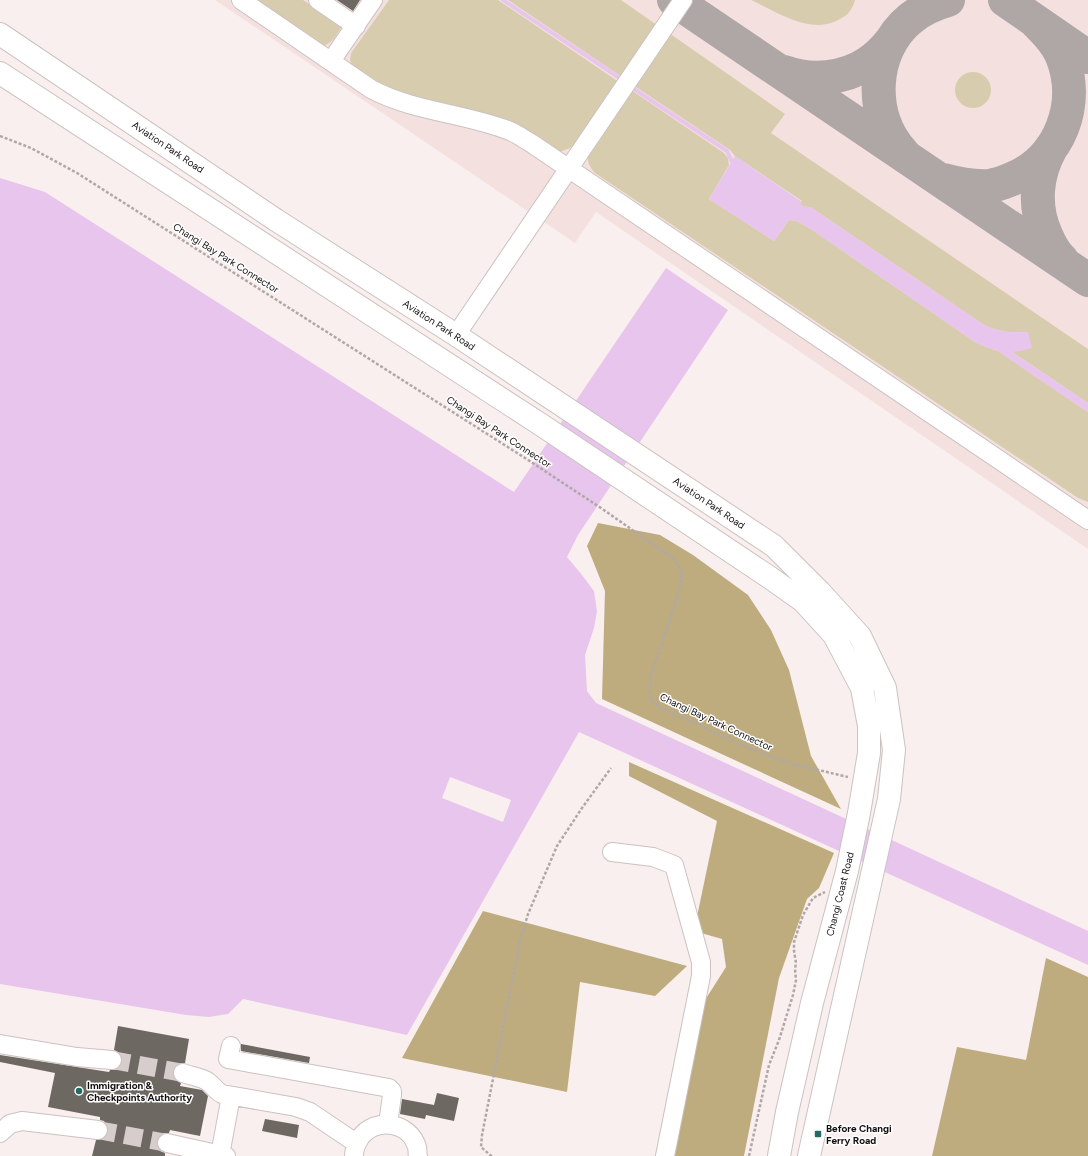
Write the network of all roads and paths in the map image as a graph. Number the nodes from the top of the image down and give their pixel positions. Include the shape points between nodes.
1 (241, 0) edge
2 (318, 0) edge
3 (373, 0) edge
4 (683, 0) edge
5 (356, 26) junction
6 (0, 34) edge
7 (331, 61) junction
8 (0, 73) edge
9 (0, 136) edge
10 (569, 168) junction
11 (456, 335) junction
12 (1088, 520) edge
13 (611, 768) dead end
14 (852, 778) dead end
15 (612, 852) dead end
16 (826, 891) dead end
17 (805, 1036) junction
18 (834, 1040) junction
19 (0, 1044) edge
20 (231, 1046) dead end
21 (112, 1060) tunnel mouth
22 (183, 1073) tunnel mouth
23 (231, 1096) junction
24 (388, 1124) junction
25 (98, 1130) tunnel mouth
26 (0, 1133) edge
27 (168, 1143) tunnel mouth
28 (351, 1152) edge
29 (223, 1155) edge
30 (418, 1156) edge
31 (492, 1156) edge
32 (665, 1156) edge
33 (749, 1156) edge
34 (779, 1156) edge
35 (809, 1156) edge

1 - 7 street
2 - 5 street
3 - 5 street
4 - 10 street
5 - 7 street
6 - 11 main road, Aviation Park Road via 276,220
7 - 10 street via 385,96 510,132
8 - 17 main road, Changi Coast Road via 544,426 769,577 802,601 834,635 862,688 869,726 869,753 847,871
9 - 14 path, Changi Bay Park Connector via 31,148 78,173 525,458 674,559 682,572 681,584 651,675 652,701 661,708 754,750 790,763
10 - 11 street
10 - 12 street
11 - 18 main road, Aviation Park Road via 774,546 860,636 885,688 894,750 885,821
13 - 31 path via 557,846 528,914 482,1135 481,1147
15 - 32 street via 653,857 674,865 701,962 701,976
16 - 33 path via 813,898 794,942 796,980 793,995 769,1065
17 - 18 main road via 810,1043 821,1048 827,1047
17 - 34 main road, Changi Coast Road
18 - 35 main road
19 - 21 street
20 - 24 street via 228,1059 389,1088 392,1095
22 - 23 street via 202,1079 218,1092
23 - 28 street via 310,1112
23 - 29 street
24 - 28 street via 375,1126 364,1132
24 - 30 street via 401,1127 411,1135
25 - 26 street via 22,1121 10,1124
27 - 29 street

